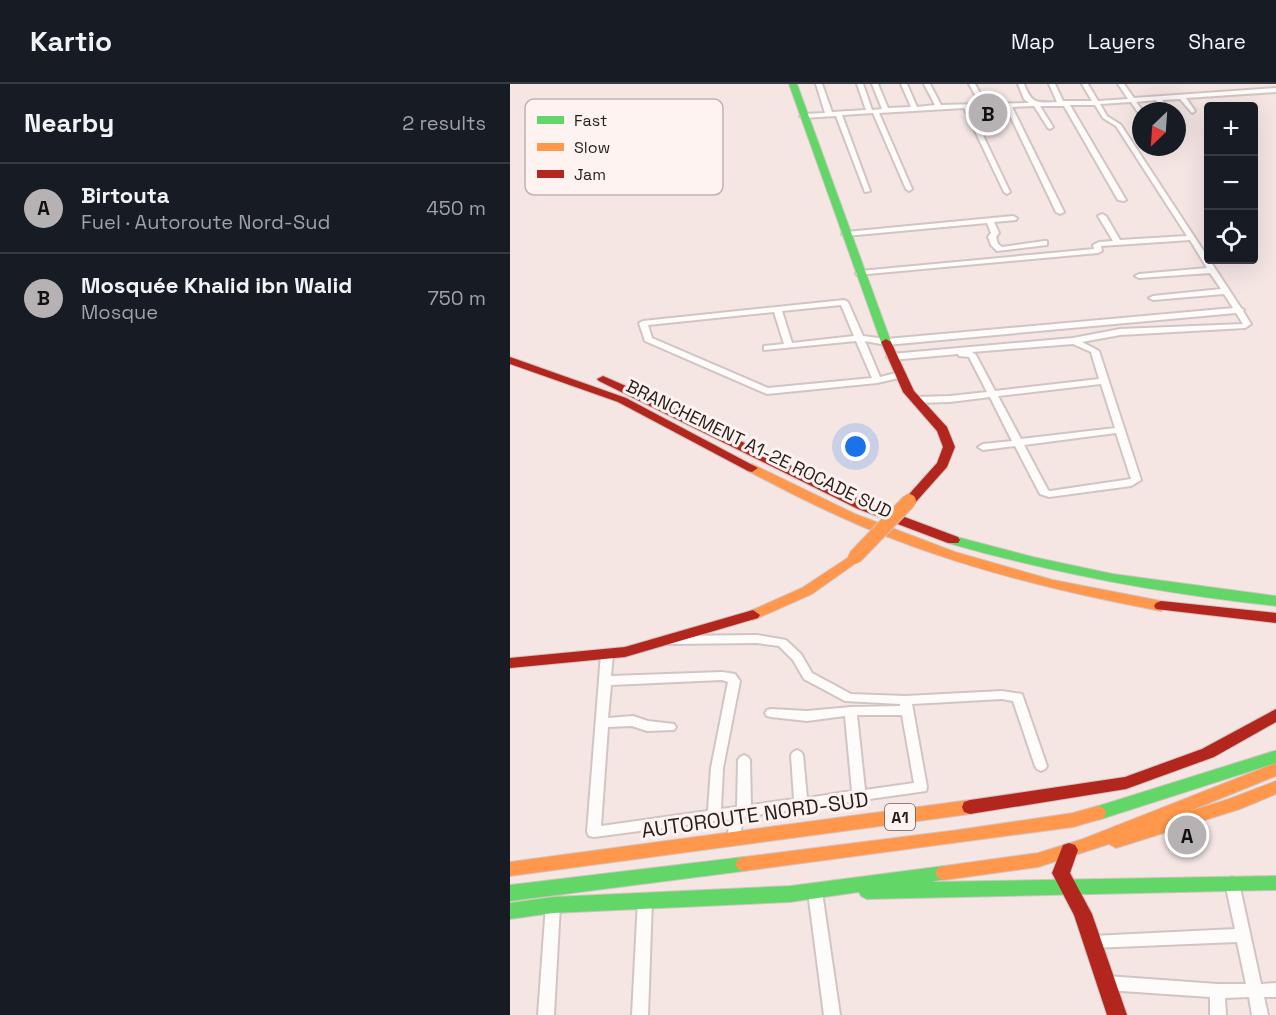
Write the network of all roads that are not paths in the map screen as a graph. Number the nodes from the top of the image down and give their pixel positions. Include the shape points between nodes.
1 (793, 84) edge
2 (819, 84) edge
3 (860, 84) edge
4 (875, 84) edge
5 (904, 84) edge
6 (927, 84) edge
7 (972, 84) edge
8 (1021, 84) edge
9 (1052, 84) edge
10 (1085, 84) edge
11 (1121, 84) edge
12 (1220, 84) edge
13 (1276, 90) edge
14 (1227, 93) junction
15 (1181, 96) junction
16 (1158, 99) junction
17 (1132, 101) junction
18 (1063, 102) junction
19 (1160, 102) edge
20 (1034, 103) junction
21 (1095, 103) junction
22 (1008, 104) junction
23 (984, 105) junction
24 (966, 106) junction
25 (939, 107) junction
26 (915, 108) junction
27 (886, 110) junction
28 (872, 111) junction
29 (1192, 111) dead end
30 (838, 113) junction
31 (829, 114) junction
32 (803, 116) junction
33 (1050, 127) dead end
34 (909, 189) dead end
35 (867, 191) dead end
36 (1007, 192) dead end
37 (1122, 201) dead end
38 (1060, 212) dead end
39 (1102, 216) dead end
40 (1013, 218) dead end
41 (989, 220) junction
42 (846, 234) junction
43 (1192, 238) junction
44 (1118, 242) junction
45 (1044, 243) dead end
46 (1213, 270) junction
47 (860, 273) junction
48 (1139, 276) dead end
49 (1227, 291) junction
50 (1153, 298) dead end
51 (777, 309) junction
52 (1240, 310) junction
53 (860, 338) junction
54 (1073, 341) junction
55 (886, 342) junction
56 (789, 346) junction
57 (767, 348) dead end
58 (510, 349) edge
59 (892, 359) junction
60 (510, 360) edge
61 (900, 375) junction
62 (877, 380) junction
63 (1104, 381) junction
64 (994, 394) junction
65 (912, 396) junction
66 (1120, 430) junction
67 (1017, 443) junction
68 (983, 447) dead end
69 (1276, 601) edge
70 (1276, 618) edge
71 (667, 640) junction
72 (607, 654) junction
73 (510, 663) edge
74 (605, 681) junction
75 (906, 705) junction
76 (851, 711) junction
77 (771, 713) dead end
78 (1276, 715) edge
79 (602, 723) junction
80 (670, 727) dead end
81 (797, 755) dead end
82 (1276, 757) edge
83 (744, 760) dead end
84 (1041, 766) dead end
85 (1276, 769) edge
86 (1276, 787) edge
87 (859, 795) junction
88 (801, 803) junction
89 (740, 812) junction
90 (714, 815) junction
91 (734, 839) junction
92 (1087, 845) junction
93 (1069, 850) junction
94 (510, 868) edge
95 (1232, 883) junction
96 (1276, 883) edge
97 (1070, 888) junction
98 (815, 892) junction
99 (510, 893) edge
100 (790, 894) junction
101 (645, 900) junction
102 (554, 905) junction
103 (510, 911) edge
104 (510, 920) edge
105 (1244, 936) junction
106 (1092, 942) junction
107 (1107, 983) junction
108 (1256, 990) junction
109 (1276, 990) edge
110 (1217, 991) junction
111 (546, 1015) edge
112 (640, 1015) edge
113 (832, 1015) edge
114 (1117, 1015) edge
115 (1218, 1015) edge
116 (1260, 1015) edge

1 - 32 main road
2 - 31 street
3 - 28 street
4 - 27 street
5 - 26 street
6 - 25 street
7 - 23 street
8 - 20 street via 1027,99
9 - 18 street
10 - 21 street
11 - 17 street
12 - 14 street
13 - 14 street
14 - 15 street
15 - 16 street
15 - 29 street
16 - 17 street
16 - 19 street
17 - 21 street
18 - 20 street
18 - 21 street
18 - 37 street
20 - 22 street
20 - 33 street
21 - 43 street via 1105,117 1118,125
22 - 23 street
22 - 38 street
23 - 24 street
24 - 25 street
24 - 36 street
25 - 26 street
26 - 27 street
27 - 28 street
28 - 30 street
28 - 34 street
30 - 31 street
30 - 35 street
31 - 32 street
32 - 42 main road
39 - 44 street
40 - 41 street
41 - 42 street
41 - 45 street via 995,245 1000,249
42 - 47 main road
43 - 44 street
43 - 46 street
44 - 47 street via 1097,244 1099,249 1094,251
46 - 48 street
46 - 49 street
47 - 55 main road
49 - 50 street
49 - 52 street
51 - 53 street via 844,302
51 - 56 street
51 - 62 street via 643,323 648,339 763,390
52 - 54 street via 1245,326 1120,332
52 - 55 street
53 - 55 street
53 - 56 street
53 - 62 street
54 - 59 street
54 - 63 street via 1095,351
55 - 59 main road
56 - 57 street
58 - 69 main road, BRANCHEMENT A1-2E ROCADE SUD via 630,390 831,494 945,538 1102,578
59 - 61 main road
59 - 64 street via 970,353
60 - 70 main road, BRANCHEMENT A1-2E ROCADE SUD via 609,395 840,513 963,561 1057,587 1134,602
61 - 62 street
61 - 65 main road
63 - 64 street
63 - 66 street
64 - 65 street via 946,399
64 - 67 street
65 - 71 main road, bridge via 943,430 949,447 943,464 855,556 817,587 784,605
66 - 67 street
66 - 67 street via 1136,480 1131,483 1046,493
67 - 68 street
71 - 72 main road
71 - 75 street via 757,639 782,643 808,675 849,698
72 - 73 main road
72 - 74 street
74 - 79 street
74 - 90 street via 731,677 734,693 717,768
75 - 76 street
75 - 84 street via 1002,695 1018,697
75 - 87 street via 921,787
76 - 77 street via 807,716
76 - 87 street
78 - 91 main road, AUTOROUTE NORD-SUD / A1 via 1208,753 1126,783
79 - 80 street via 633,721
79 - 90 street via 594,831
81 - 88 street
82 - 99 main road, A1 via 1073,820
83 - 89 street
85 - 92 main road
86 - 92 main road via 1122,840
87 - 88 street
88 - 89 street
89 - 90 street
89 - 91 street
91 - 94 main road, AUTOROUTE NORD-SUD / A1
92 - 93 main road
93 - 97 main road via 1061,873
93 - 100 main road via 1038,860 981,869
95 - 96 main road
95 - 97 main road
95 - 105 street
97 - 98 main road
97 - 106 main road
98 - 100 main road
98 - 113 street
100 - 101 main road
101 - 102 main road
101 - 112 street
102 - 103 main road
102 - 104 main road
102 - 111 street
105 - 106 street
105 - 108 street
106 - 107 main road
107 - 110 street
107 - 114 main road
108 - 109 street
108 - 110 street
108 - 116 street
110 - 115 street

